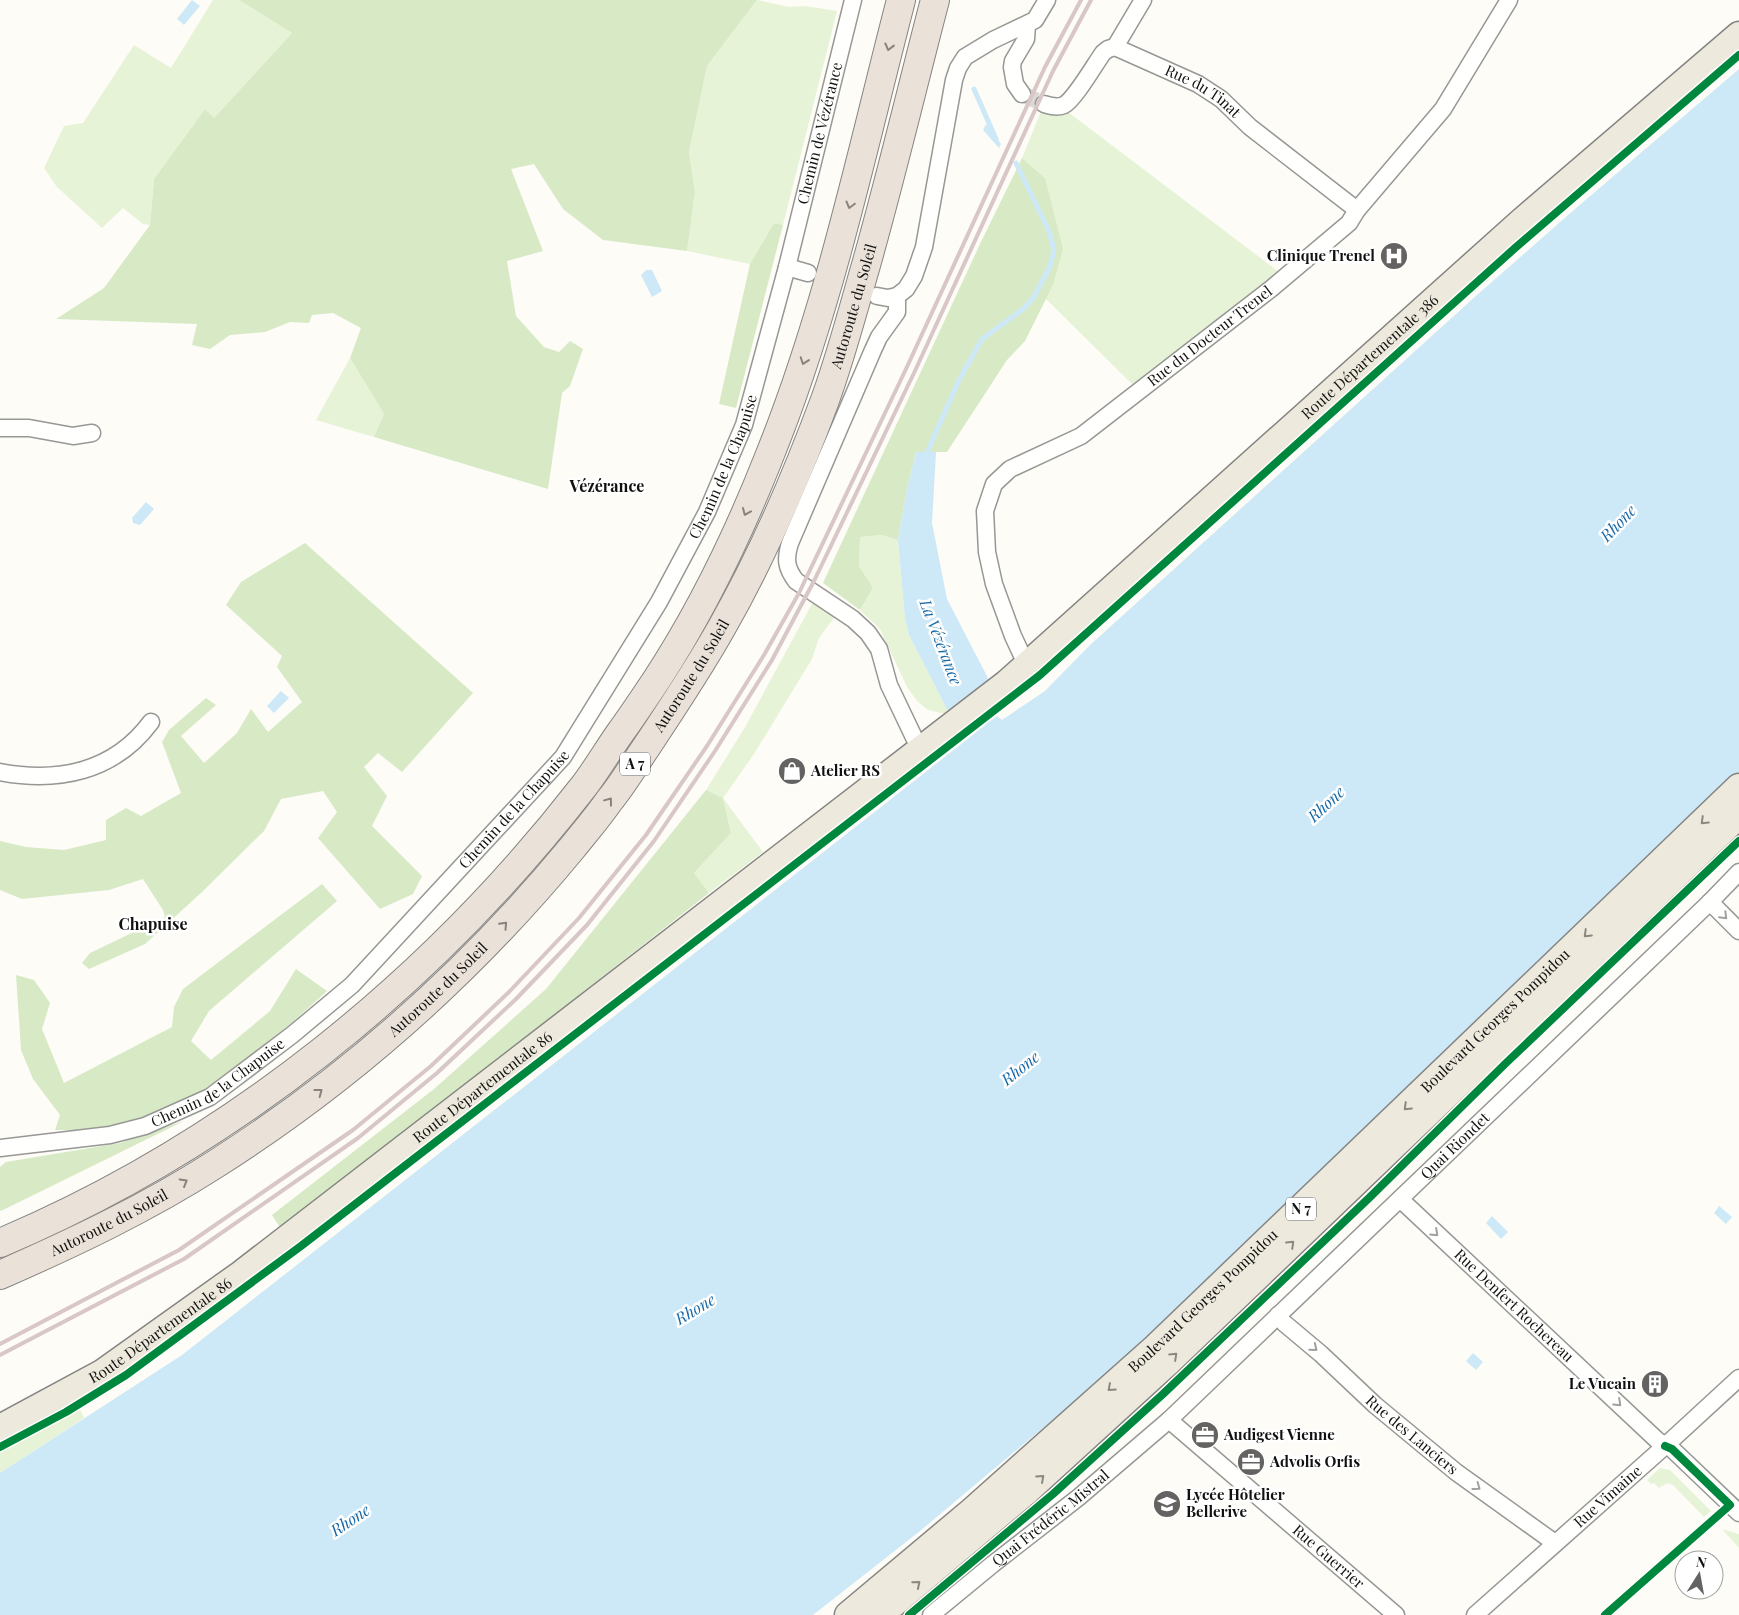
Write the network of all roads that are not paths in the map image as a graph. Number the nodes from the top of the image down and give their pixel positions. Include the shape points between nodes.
1 (853, 0) edge
2 (901, 0) edge
3 (935, 0) edge
4 (1047, 0) edge
5 (1143, 0) edge
6 (1509, 0) edge
7 (1027, 25) junction
8 (1739, 35) edge
9 (1115, 47) junction
10 (1022, 94) tunnel mouth
11 (1044, 104) tunnel mouth
12 (1357, 210) junction
13 (786, 267) junction
14 (808, 273) dead end
15 (878, 296) dead end
16 (898, 296) junction
17 (0, 428) edge
18 (92, 433) dead end
19 (1027, 666) junction
20 (151, 722) dead end
21 (952, 727) joint
22 (920, 750) junction
23 (0, 772) edge
24 (1739, 788) edge
25 (1739, 815) edge
26 (1739, 872) edge
27 (1710, 902) junction
28 (1739, 931) edge
29 (0, 1148) edge
30 (1400, 1199) junction
31 (0, 1243) edge
32 (0, 1275) edge
33 (1278, 1315) junction
34 (1739, 1378) edge
35 (1169, 1420) junction
36 (0, 1428) edge
37 (1665, 1446) junction
38 (1735, 1509) edge
39 (1555, 1543) junction
40 (848, 1615) edge
41 (880, 1615) edge
42 (931, 1615) edge
43 (1396, 1615) edge
44 (1475, 1615) edge

1 - 13 street, Chemin de Vézérance
2 -> 31 highway, Autoroute du Soleil / A 7 via 820,312 770,456 698,609 658,677 585,784 515,869 446,942 321,1053 197,1140 111,1190
32 -> 3 highway, Autoroute du Soleil / A 7 via 50,1254 212,1167 340,1076 406,1022 471,961 537,890 610,801 685,690 724,624 798,468 827,395 849,326
4 - 7 street via 1035,20
5 - 9 street
6 - 12 street, Rue du Docteur Trenel via 1443,110
7 - 10 street via 1026,39 1012,67 1015,84
7 - 16 street via 965,57 958,68 924,247 914,276
8 - 19 main road, Route Départementale 386 via 1514,229
9 - 11 street via 1103,53 1063,106
9 - 12 street, Rue du Tinat via 1198,84 1221,99 1250,127
12 - 19 street, Rue du Docteur Trenel via 1349,222 1272,288 1081,436 1010,469 994,484 985,511 987,552 994,584
13 - 14 street
13 - 29 street, Chemin de la Chapuise via 744,425 707,512 659,602 563,757 352,985 210,1098 145,1126 119,1133
15 - 16 street
16 - 22 street via 897,312 879,337 790,543 786,564 796,581 853,619 868,633 879,650 889,685
17 - 18 street via 29,428 73,436
19 - 21 main road, Route Départementale 386
20 - 23 street via 142,735 108,761 71,775 24,776
21 - 22 main road, Route Départementale 86
22 - 36 main road, Route Départementale 86 via 241,1274 102,1373
24 -> 40 main road, Boulevard Georges Pompidou / N 7 via 1156,1347 972,1511
41 -> 25 main road, Boulevard Georges Pompidou / N 7 via 1028,1490 1173,1357
26 - 27 street, Quai Riondet
27 -> 28 street
27 - 30 street, Quai Riondet
30 - 33 street, Quai Riondet
30 -> 37 street, Rue Denfert Rochereau
33 - 35 street, Quai Riondet
33 -> 39 street, Rue des Lanciers via 1375,1405 1456,1472
34 - 37 street, Rue Vimaine
35 - 42 street, Quai Frédéric Mistral
35 - 43 street, Rue Guerrier
37 - 38 street, Rue Denfert Rochereau
37 - 39 street, Rue Vimaine
39 - 44 street, Rue Vimaine

